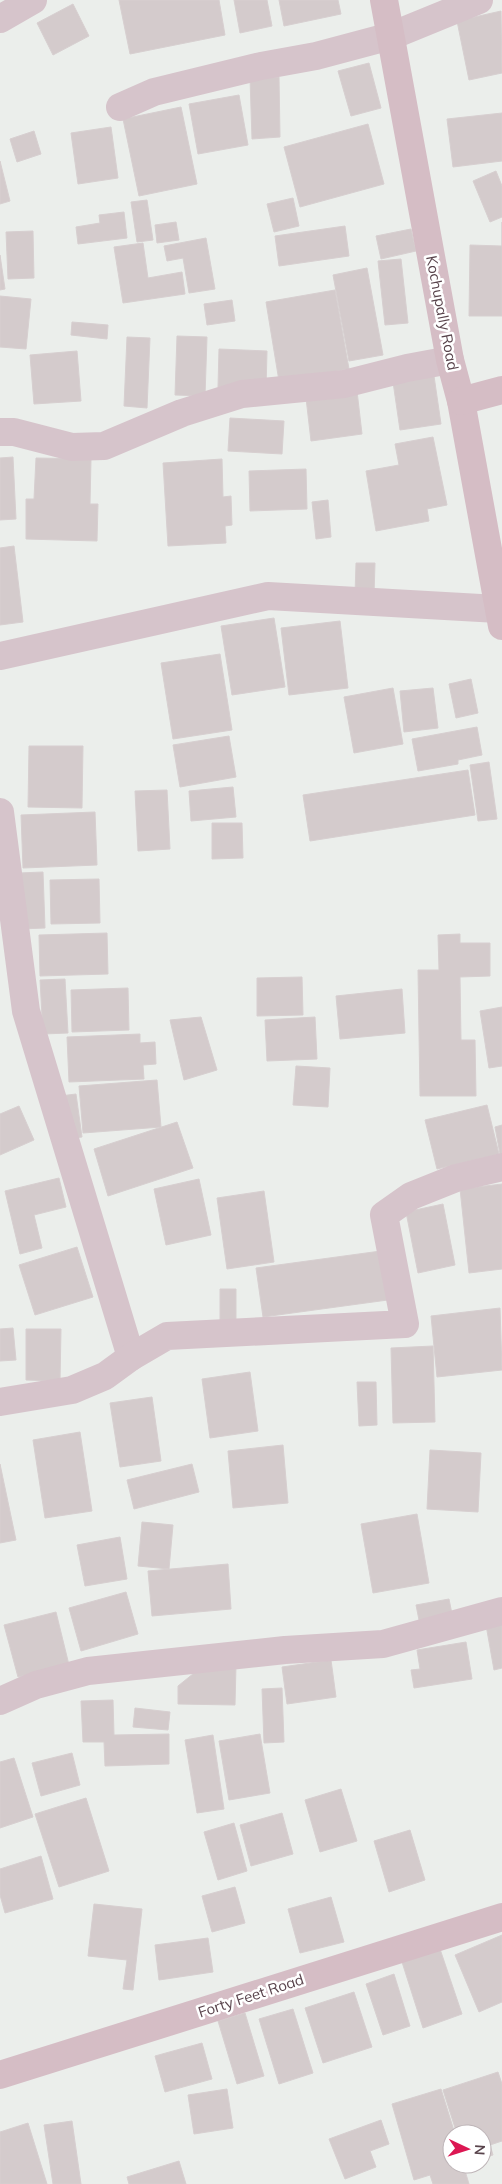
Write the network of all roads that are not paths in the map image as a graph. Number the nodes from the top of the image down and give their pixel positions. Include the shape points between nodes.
1 (33, 0) edge
2 (384, 0) edge
3 (479, 0) edge
4 (0, 19) edge
5 (391, 36) junction
6 (120, 108) dead end
7 (450, 360) junction
8 (502, 390) edge
9 (461, 402) junction
10 (0, 432) edge
11 (500, 617) edge
12 (0, 656) edge
13 (0, 812) edge
14 (5, 893) edge
15 (502, 1167) edge
16 (131, 1357) junction
17 (0, 1402) edge
18 (502, 1612) edge
19 (0, 1700) edge
20 (502, 1917) edge
21 (0, 2075) edge

1 - 4 street
2 - 5 main road, Kochupally Road
3 - 5 street
5 - 6 street via 154,92
5 - 7 main road, Kochupally Road
7 - 9 main road, Kochupally Road
7 - 10 street via 344,384 242,394 182,413 104,446 72,447 14,432
8 - 9 main road
9 - 11 main road, Kochupally Road
11 - 12 street via 268,596
13 - 14 street
14 - 16 street via 26,1011
15 - 16 street via 456,1178 410,1196 384,1215 405,1324 167,1336
16 - 17 street via 105,1376 72,1390
18 - 19 street via 383,1644 285,1650 88,1671 36,1685
20 - 21 main road, Forty Feet Road

